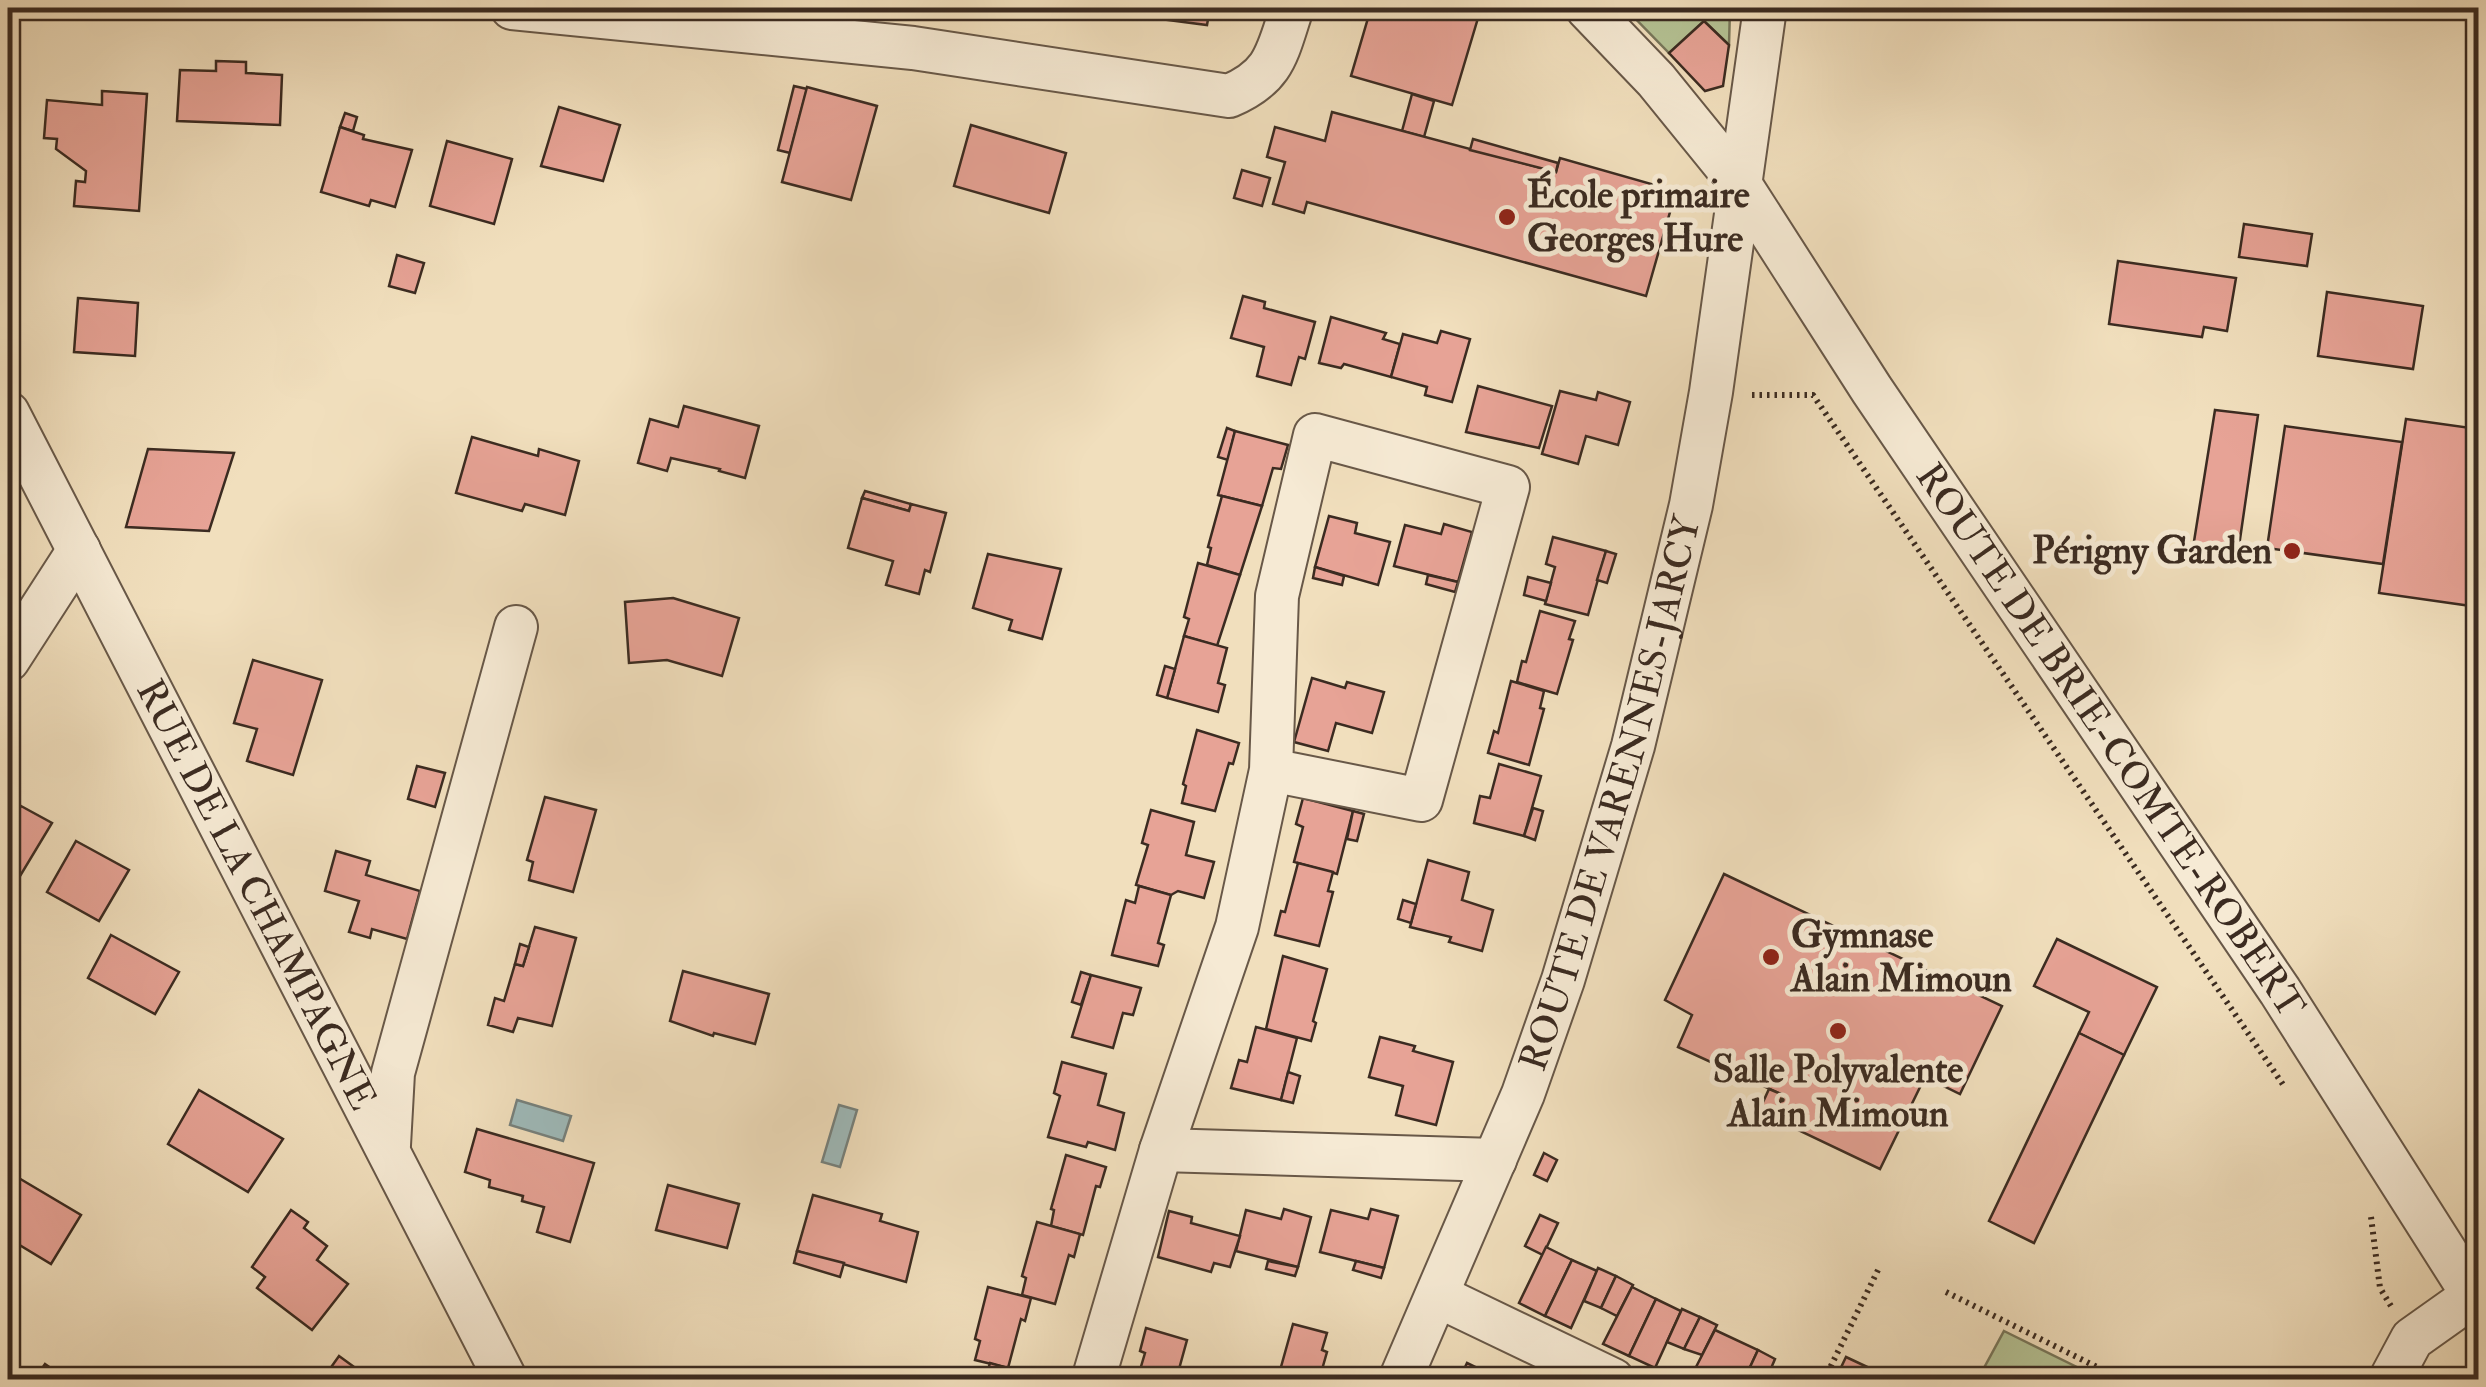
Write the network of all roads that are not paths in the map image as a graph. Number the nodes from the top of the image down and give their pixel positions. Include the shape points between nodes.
1 (512, 8) edge
2 (1292, 8) edge
3 (1587, 8) edge
4 (1765, 8) edge
5 (1738, 181) junction
6 (8, 413) edge
7 (79, 550) junction
8 (516, 627) dead end
9 (8, 660) edge
10 (1271, 770) junction
11 (389, 1148) junction
12 (1161, 1150) junction
13 (1496, 1160) junction
14 (1438, 1296) junction
15 (2476, 1299) edge
16 (506, 1380) edge
17 (1094, 1380) edge
18 (1400, 1380) edge
19 (1613, 1380) edge
20 (2390, 1380) edge

1 - 2 street via 914,48 1229,96 1254,85 1272,66
3 - 5 street, ROUTE DE BRIE-COMTE-ROBERT
4 - 5 street, ROUTE DE VARENNES-JARCY
5 - 13 street, ROUTE DE VARENNES-JARCY via 1711,392 1634,746 1564,980
5 - 15 street, ROUTE DE BRIE-COMTE-ROBERT via 2280,991
6 - 7 street, RUE DE LA CHAMPAGNE
7 - 9 street
7 - 11 street, RUE DE LA CHAMPAGNE
8 - 11 street via 393,1073
10 - 10 street via 1277,596 1315,435 1508,487 1421,800
10 - 12 street via 1236,927
11 - 16 street, RUE DE LA CHAMPAGNE
12 - 13 street
12 - 17 street
13 - 14 street, ROUTE DE VARENNES-JARCY
14 - 18 street, ROUTE DE VARENNES-JARCY
14 - 19 street
15 - 20 street via 2412,1339

